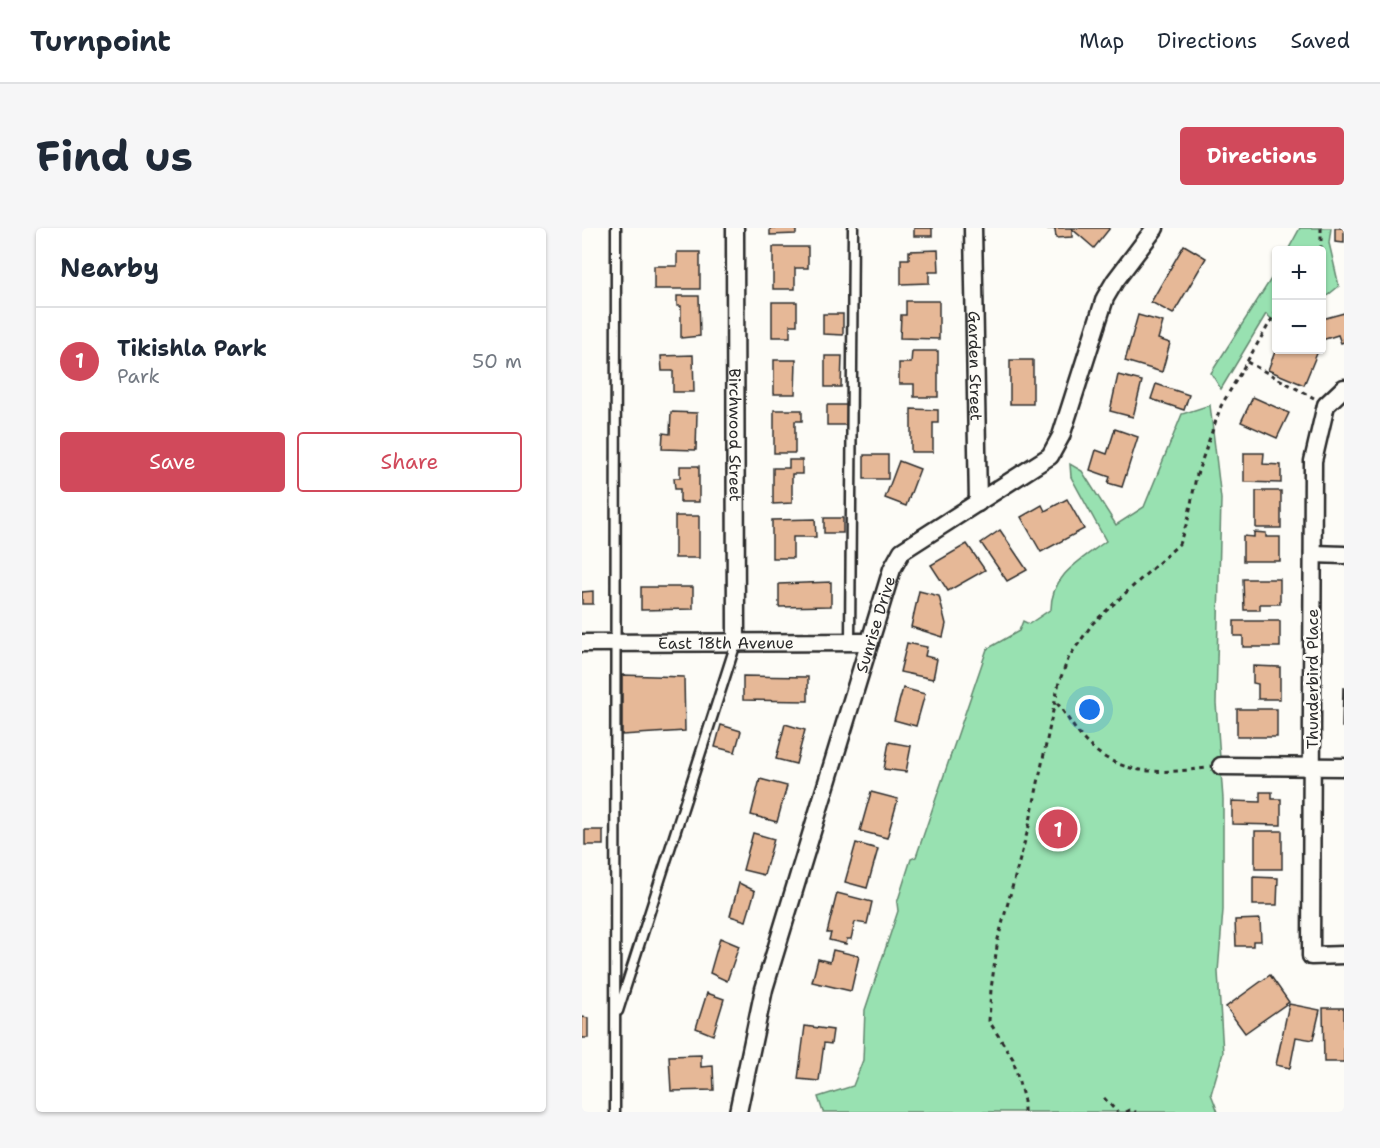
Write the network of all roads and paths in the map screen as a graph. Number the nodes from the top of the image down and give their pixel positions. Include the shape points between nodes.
1 (616, 228) edge
2 (735, 228) edge
3 (853, 228) edge
4 (973, 228) edge
5 (1155, 228) edge
6 (1321, 228) edge
7 (1321, 246) edge
8 (1272, 319) edge
9 (1247, 362) junction
10 (1344, 388) edge
11 (1326, 405) junction
12 (978, 503) junction
13 (1313, 554) junction
14 (1344, 555) edge
15 (850, 642) junction
16 (870, 642) junction
17 (582, 643) edge
18 (617, 643) junction
19 (736, 643) junction
20 (1057, 703) junction
21 (1221, 766) joint
22 (1312, 767) junction
23 (1344, 767) edge
24 (1344, 955) edge
25 (615, 1021) junction
26 (1104, 1098) dead end
27 (615, 1112) edge
28 (738, 1112) edge
29 (1024, 1112) edge
30 (1117, 1112) edge
31 (1126, 1112) edge
32 (1136, 1112) edge

1 - 18 lane
2 - 19 street, Birchwood Street
3 - 15 lane
4 - 12 street, Garden Street
5 - 12 street, Sunrise Drive via 1105,298 1061,436 1050,456
6 - 7 path
8 - 9 path
9 - 11 path
9 - 20 path via 1221,406 1196,477 1179,544 1093,622 1069,657 1059,682
10 - 11 street
11 - 13 street, Thunderbird Place via 1313,461
12 - 16 street, Sunrise Drive via 902,551 892,569
13 - 14 street
13 - 22 street, Thunderbird Place
15 - 16 street, East 18th Avenue
15 - 19 street, East 18th Avenue
16 - 28 street, Sunrise Drive via 764,989
17 - 18 street, East 18th Avenue
18 - 19 street, East 18th Avenue
18 - 25 lane
19 - 25 lane
20 - 21 path via 1090,747 1128,769 1165,773
20 - 29 path via 998,939 991,989 989,1022 1013,1059
21 - 22 street
22 - 23 street
22 - 24 street, Thunderbird Place via 1311,956
25 - 27 lane
26 - 30 path
31 - 32 path

